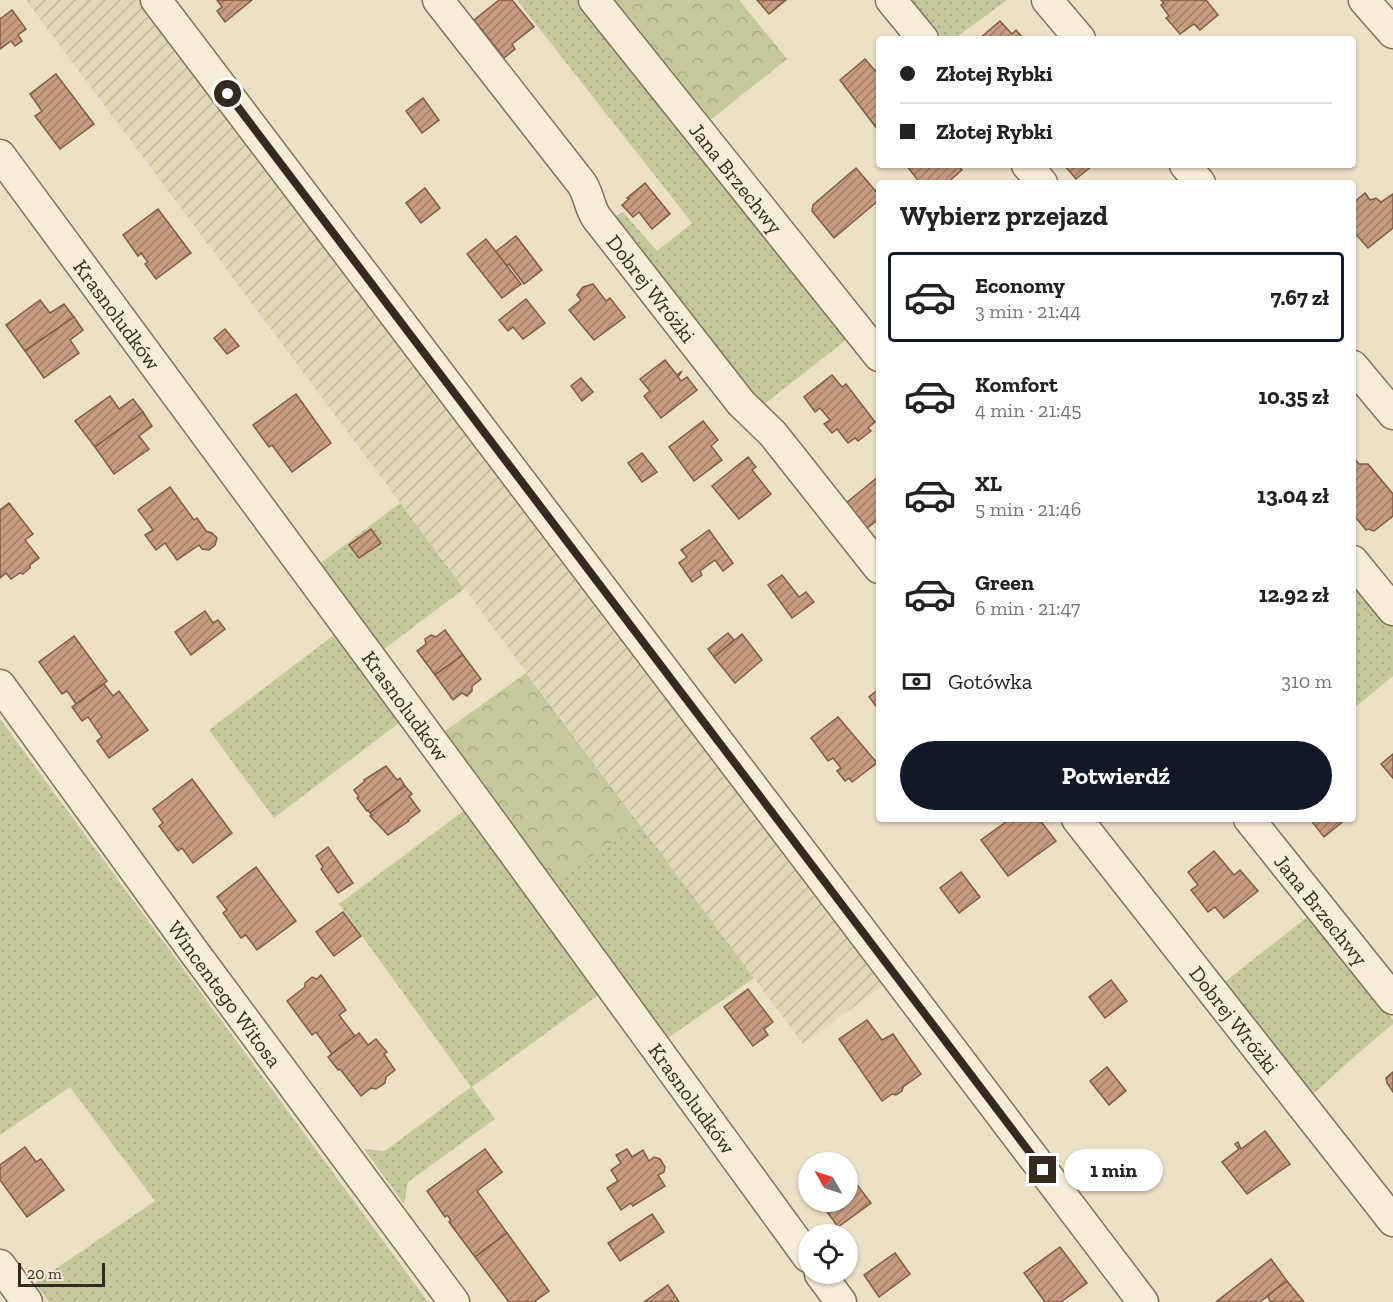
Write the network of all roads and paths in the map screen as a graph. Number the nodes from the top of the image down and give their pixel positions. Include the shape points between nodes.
1 (156, 0) edge
2 (438, 0) edge
3 (594, 0) edge
4 (891, 0) edge
5 (1047, 0) edge
6 (1364, 0) edge
7 (1393, 33) edge
8 (921, 36) edge
9 (1077, 36) edge
10 (0, 156) edge
11 (1030, 168) edge
12 (1188, 168) edge
13 (1040, 180) edge
14 (1198, 180) edge
15 (876, 353) edge
16 (1356, 370) edge
17 (1393, 414) edge
18 (876, 564) edge
19 (1356, 565) edge
20 (1393, 610) edge
21 (0, 685) edge
22 (1079, 822) edge
23 (1251, 822) edge
24 (1393, 999) edge
25 (1393, 1221) edge
26 (798, 1243) edge
27 (0, 1265) edge
28 (828, 1284) edge
29 (27, 1302) edge
30 (454, 1302) edge
31 (841, 1302) edge
32 (1143, 1302) edge

1 - 32 street
2 - 18 street, Dobrej Wróżki via 582,184 596,217 741,403 773,434
3 - 15 street, Jana Brzechwy
4 - 8 street
5 - 9 street
6 - 7 street
10 - 26 street, Krasnoludków
11 - 13 street
12 - 14 street
16 - 17 street
19 - 20 street
21 - 30 street, Wincentego Witosa
22 - 25 street, Dobrej Wróżki
23 - 24 street, Jana Brzechwy
27 - 29 street
28 - 31 street

